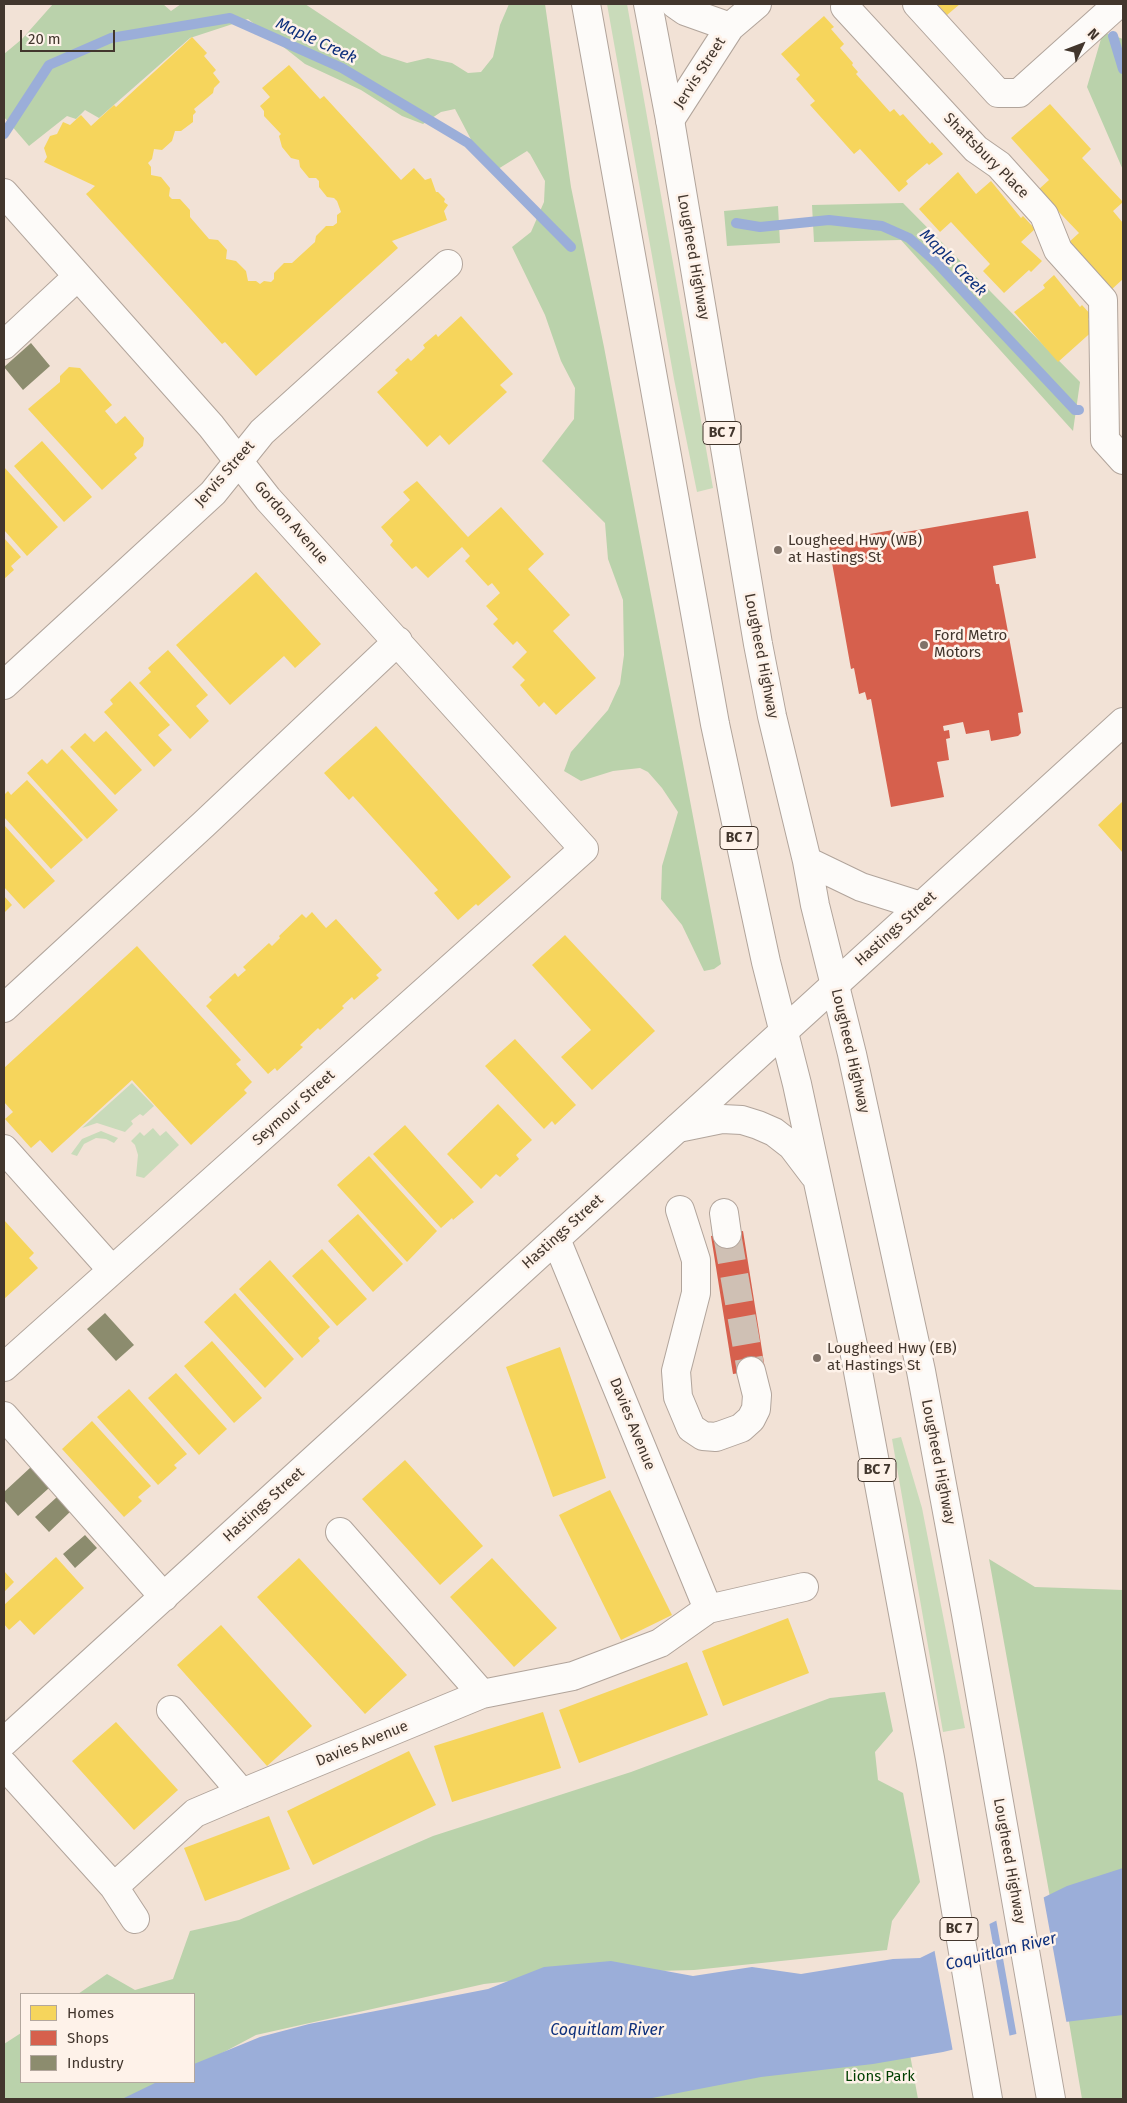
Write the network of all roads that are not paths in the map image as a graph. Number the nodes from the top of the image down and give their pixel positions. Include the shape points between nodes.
1 (586, 4) edge
2 (648, 4) edge
3 (675, 4) edge
4 (757, 4) edge
5 (917, 4) edge
6 (1118, 4) edge
7 (845, 7) dead end
8 (730, 27) junction
9 (670, 120) junction
10 (4, 193) edge
11 (448, 264) dead end
12 (77, 277) junction
13 (4, 345) edge
14 (1123, 460) edge
15 (238, 461) junction
16 (398, 641) junction
17 (4, 686) edge
18 (1123, 722) edge
19 (584, 849) joint
20 (808, 861) junction
21 (921, 906) junction
22 (834, 986) junction
23 (4, 1008) edge
24 (783, 1031) junction
25 (678, 1128) junction
26 (4, 1149) edge
27 (819, 1184) junction
28 (680, 1210) dead end
29 (556, 1239) junction
30 (112, 1270) junction
31 (4, 1367) edge
32 (751, 1371) tunnel mouth
33 (4, 1416) edge
34 (340, 1532) dead end
35 (804, 1586) dead end
36 (164, 1597) junction
37 (708, 1609) junction
38 (482, 1694) junction
39 (171, 1710) dead end
40 (4, 1742) edge
41 (4, 1765) edge
42 (242, 1793) junction
43 (114, 1887) junction
44 (135, 1919) dead end
45 (988, 2099) edge
46 (1051, 2099) edge

1 - 24 main road, BC 7 via 715,724
2 - 9 main road, Lougheed Highway / BC 7
3 - 8 main road, Jervis Street via 685,11
4 - 8 main road, Jervis Street
5 - 6 main road via 998,93 1019,93
7 - 14 main road, Shaftsbury Place via 976,150 1000,165 1038,208 1058,250 1103,300 1105,440
8 - 9 main road, Jervis Street
9 - 20 main road, Lougheed Highway / BC 7 via 758,644 772,716
10 - 12 main road, Gordon Avenue
11 - 15 main road, Jervis Street via 262,432
12 - 13 main road
12 - 15 main road, Gordon Avenue via 211,426
15 - 16 main road, Gordon Avenue via 268,499
15 - 17 main road, Jervis Street via 213,493
16 - 19 main road, Gordon Avenue
16 - 23 main road
18 - 21 main road, Hastings Street
19 - 30 main road, Seymour Street
20 - 21 main road via 854,884
20 - 22 main road, Lougheed Highway / BC 7
21 - 22 main road, Hastings Street
22 - 24 main road, Hastings Street
22 - 46 main road, Lougheed Highway / BC 7 via 852,1054 920,1371
24 - 25 main road, Hastings Street
24 - 27 main road, BC 7
25 - 27 main road via 722,1119 758,1125 783,1138 799,1154
25 - 29 main road, Hastings Street
26 - 30 main road
27 - 45 main road, BC 7 via 854,1350 930,1758
28 - 32 main road via 696,1260 696,1293 676,1371 678,1398 691,1428 703,1436 716,1436 741,1428 751,1419 756,1409
29 - 36 main road, Hastings Street
29 - 37 main road, Davies Avenue
30 - 31 main road, Seymour Street
33 - 36 main road
34 - 38 main road
35 - 37 main road, Davies Avenue
36 - 40 main road, Hastings Street
37 - 38 main road, Davies Avenue via 660,1643 573,1676
38 - 42 main road, Davies Avenue
39 - 42 main road
41 - 43 main road
42 - 43 main road, Davies Avenue via 195,1813
43 - 44 main road

